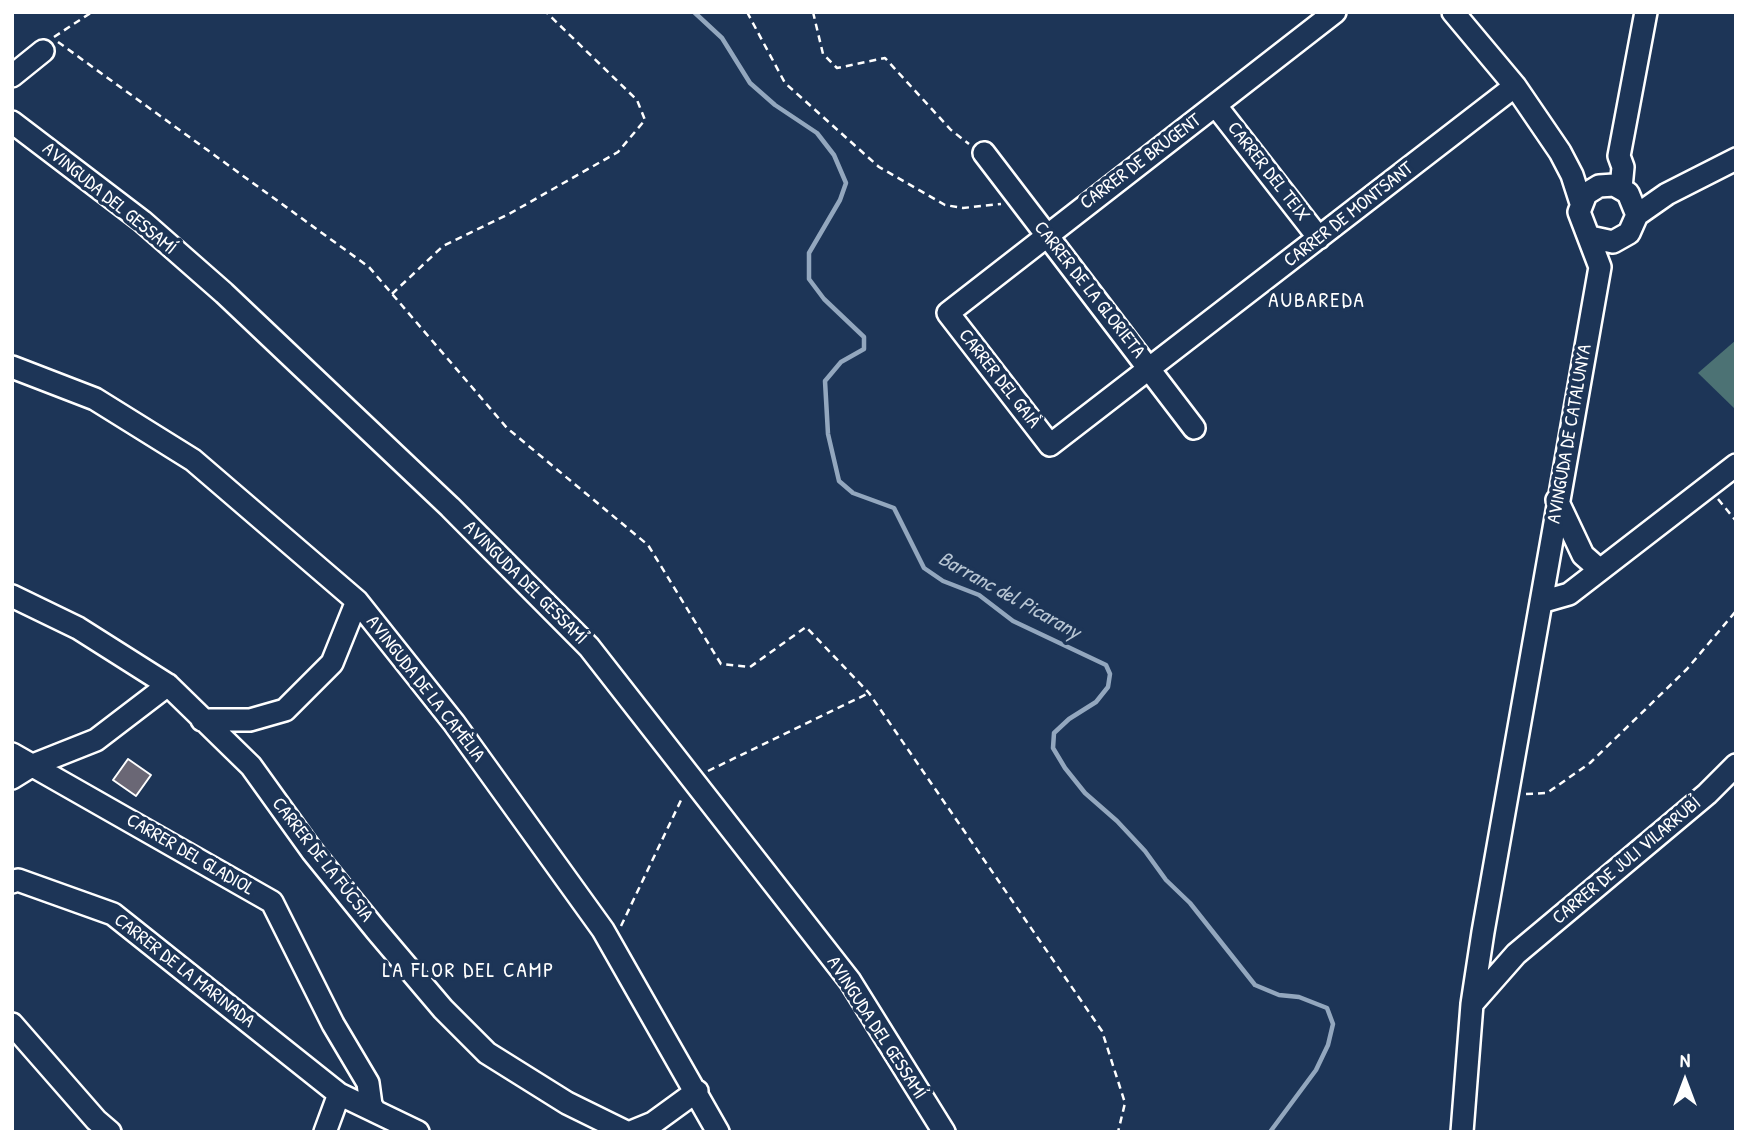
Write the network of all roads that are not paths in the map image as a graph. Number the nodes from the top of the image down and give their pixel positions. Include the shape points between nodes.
1 (1335, 12) edge
2 (1453, 12) edge
3 (1646, 12) edge
4 (48, 44) road end
5 (12, 76) edge
6 (1515, 86) junction
7 (1216, 106) junction
8 (12, 122) edge
9 (1619, 156) junction
10 (986, 157) road end
11 (1736, 159) edge
12 (1625, 191) junction
13 (1591, 192) junction
14 (1667, 194) junction
15 (1637, 215) junction
16 (1045, 235) junction
17 (1590, 237) junction
18 (1319, 238) junction
19 (1621, 239) junction
20 (1600, 267) junction
21 (948, 313) joint
22 (12, 367) edge
23 (1150, 368) junction
24 (1194, 428) dead end
25 (1050, 445) joint
26 (1736, 465) edge
27 (1557, 500) junction
28 (1583, 555) junction
29 (1600, 570) junction
30 (1569, 594) junction
31 (12, 596) edge
32 (357, 601) junction
33 (1541, 602) junction
34 (169, 685) junction
35 (202, 720) junction
36 (12, 754) edge
37 (33, 765) junction
38 (1736, 765) edge
39 (12, 778) edge
40 (12, 882) edge
41 (1483, 932) junction
42 (1516, 954) junction
43 (1472, 1004) junction
44 (12, 1024) edge
45 (697, 1091) junction
46 (340, 1094) junction
47 (376, 1112) junction
48 (110, 1132) edge
49 (325, 1132) edge
50 (418, 1132) edge
51 (628, 1132) edge
52 (718, 1132) edge
53 (944, 1132) edge
54 (1462, 1132) edge

1 - 7 street, CARRER DE BRUGENT
2 - 6 street
3 - 9 street
4 - 5 street
6 - 13 street
6 - 18 street, CARRER DE MONTSANT
7 - 16 street, CARRER DE BRUGENT
7 - 18 street, CARRER DEL TEIX
8 - 53 street, AVINGUDA DEL GESSAMÍ via 142,221 224,293 450,507 589,647 850,981
9 - 12 street
9 - 13 street
10 - 16 street, CARRER DE LA GLORIETA
11 - 14 street
12 - 13 street
12 - 14 street
12 - 15 street
13 - 17 street via 1580,221
14 - 15 street
15 - 19 street
16 - 21 street, CARRER DE BRUGENT
16 - 23 street, CARRER DE LA GLORIETA
17 - 19 street via 1605,242
17 - 20 street
18 - 23 street, CARRER DE MONTSANT
19 - 20 street
20 - 27 street, AVINGUDA DE CATALUNYA
21 - 25 street, CARRER DEL GAIÀ
22 - 32 street, AVINGUDA DE LA CAMÈLIA via 95,399 193,460
23 - 24 street, CARRER DE LA GLORIETA
23 - 25 street, CARRER DE MONTSANT
26 - 29 street
27 - 28 street
27 - 33 street, AVINGUDA DE CATALUNYA
28 - 29 street
28 - 30 street
29 - 30 street
30 - 33 street
31 - 34 street, CARRER DE LA FÚCSIA via 78,628
32 - 35 street via 332,663 285,710 250,720
32 - 45 street, AVINGUDA DE LA CAMÈLIA via 454,723 603,930
33 - 41 street, AVINGUDA DE CATALUNYA
34 - 35 street, CARRER DE LA FÚCSIA
34 - 37 street via 96,740
35 - 51 street, CARRER DE LA FÚCSIA via 251,766 376,930 487,1053 566,1103
36 - 37 street, CARRER DEL GLADIOL
37 - 39 street
37 - 47 street, CARRER DEL GLADIOL via 272,902 368,1083
38 - 42 street, CARRER DE JULI VILARRUBÍ
40 - 46 street, CARRER DE LA MARINADA via 18,880 113,914
41 - 42 street
41 - 43 street, AVINGUDA DE CATALUNYA
42 - 43 street, CARRER DE JULI VILARRUBÍ
43 - 54 street, AVINGUDA DE CATALUNYA
44 - 48 street
45 - 51 street, CARRER DE LA FÚCSIA via 653,1123
45 - 52 street, AVINGUDA DE LA CAMÈLIA
46 - 47 street, CARRER DE LA MARINADA
46 - 49 street
47 - 50 street, CARRER DE LA MARINADA

